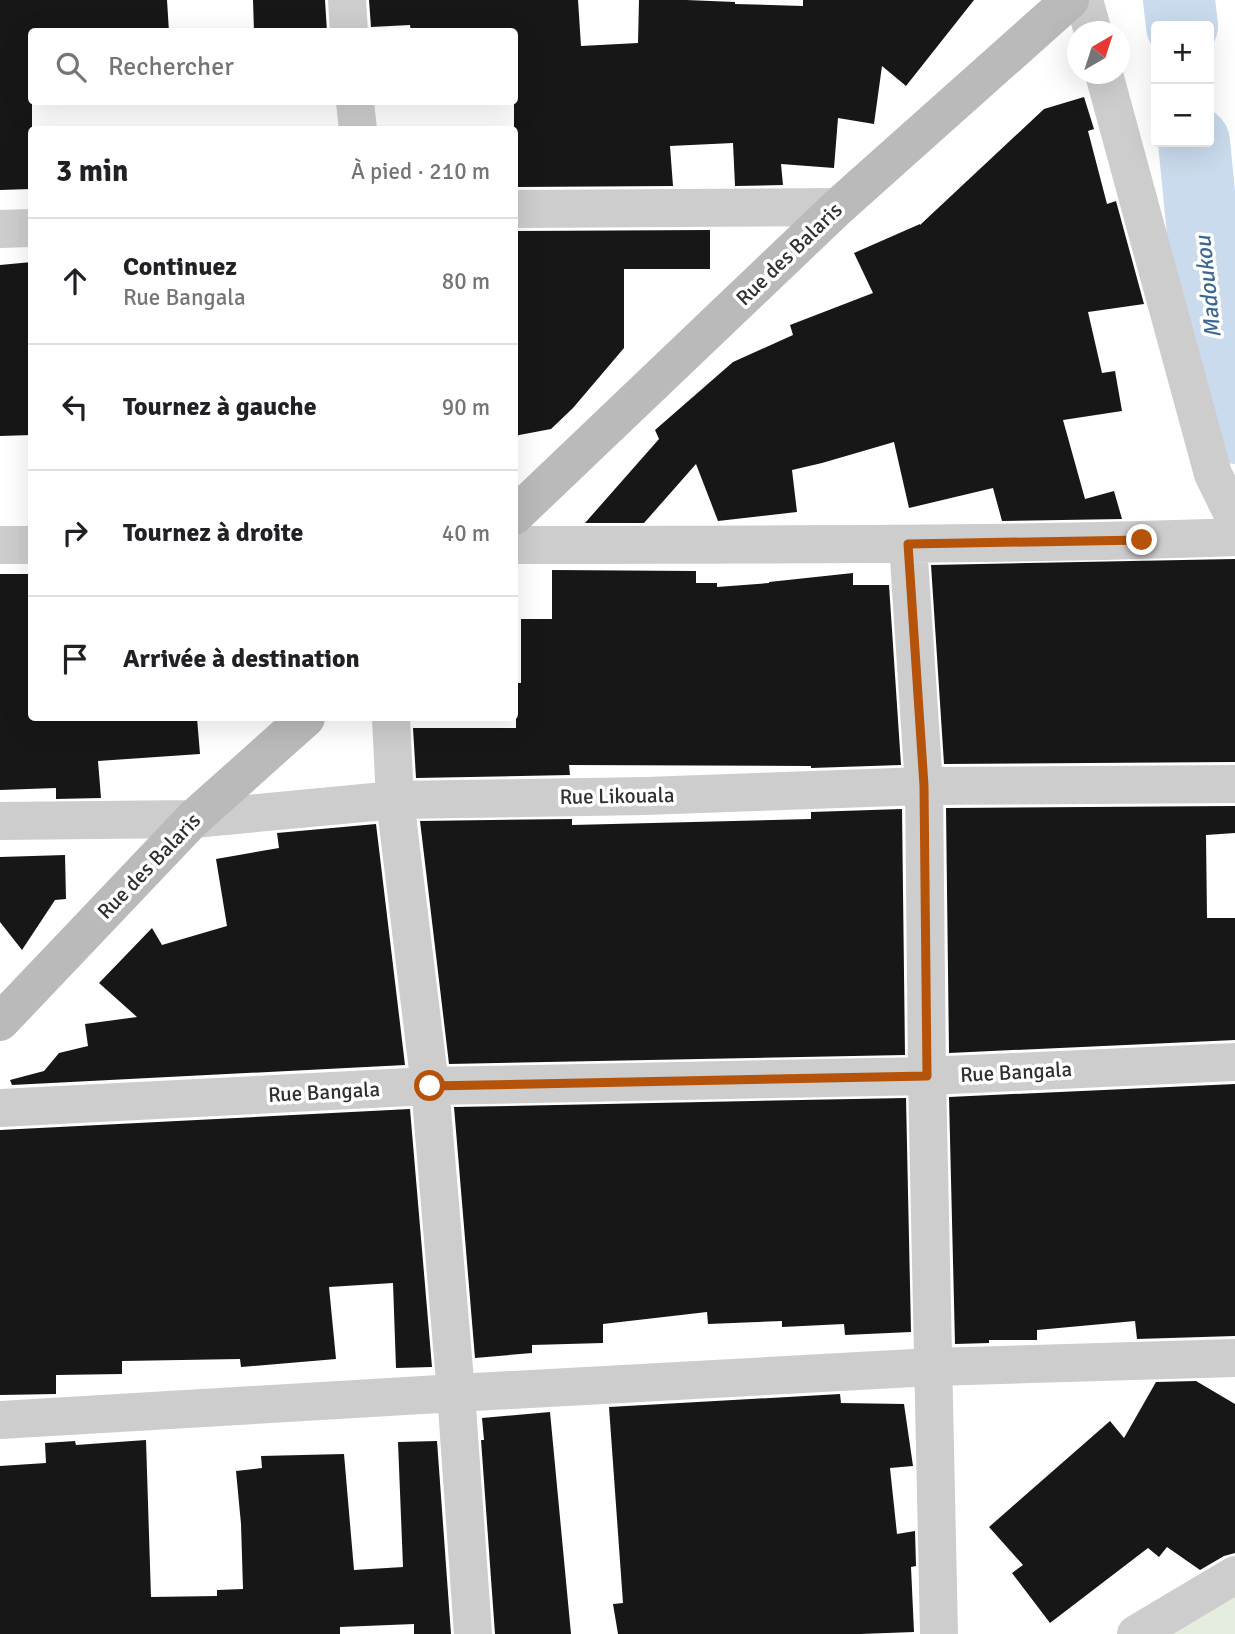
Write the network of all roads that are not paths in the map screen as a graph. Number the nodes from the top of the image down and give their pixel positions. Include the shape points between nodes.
1 (347, 0) edge
2 (1070, 0) edge
3 (1084, 0) edge
4 (1090, 21) edge
5 (349, 28) edge
6 (1107, 84) edge
7 (355, 105) edge
8 (358, 126) edge
9 (838, 207) junction
10 (518, 209) edge
11 (28, 228) edge
12 (0, 229) edge
13 (518, 512) edge
14 (1235, 519) edge
15 (1235, 537) edge
16 (908, 544) junction
17 (0, 545) edge
18 (28, 545) edge
19 (518, 545) edge
20 (303, 721) edge
21 (391, 721) edge
22 (1235, 784) edge
23 (924, 786) junction
24 (394, 800) junction
25 (193, 819) junction
26 (0, 821) edge
27 (0, 1022) edge
28 (1235, 1062) edge
29 (927, 1076) junction
30 (430, 1086) junction
31 (0, 1108) edge
32 (1235, 1358) edge
33 (932, 1367) junction
34 (456, 1393) junction
35 (0, 1420) edge
36 (1235, 1575) edge
37 (473, 1634) edge
38 (939, 1634) edge
39 (1136, 1634) edge

1 - 5 street
2 - 9 main road, Rue des Balaris
3 - 4 street
6 - 14 street via 1213,474
7 - 8 street
9 - 10 street
9 - 13 main road, Rue des Balaris
11 - 12 street
15 - 16 street
16 - 19 street
16 - 23 street
17 - 18 street
20 - 25 main road, Rue des Balaris
21 - 24 street
22 - 23 street, Rue Likouala
23 - 24 street, Rue Likouala
23 - 29 street
24 - 25 street, Rue Likouala
24 - 30 street
25 - 26 street, Rue Likouala
25 - 27 main road, Rue des Balaris
28 - 29 street, Rue Bangala
29 - 30 street, Rue Bangala
29 - 33 street
30 - 31 street, Rue Bangala
30 - 34 street
32 - 33 street
33 - 34 street
33 - 38 street
34 - 35 street
34 - 37 street
36 - 39 street

